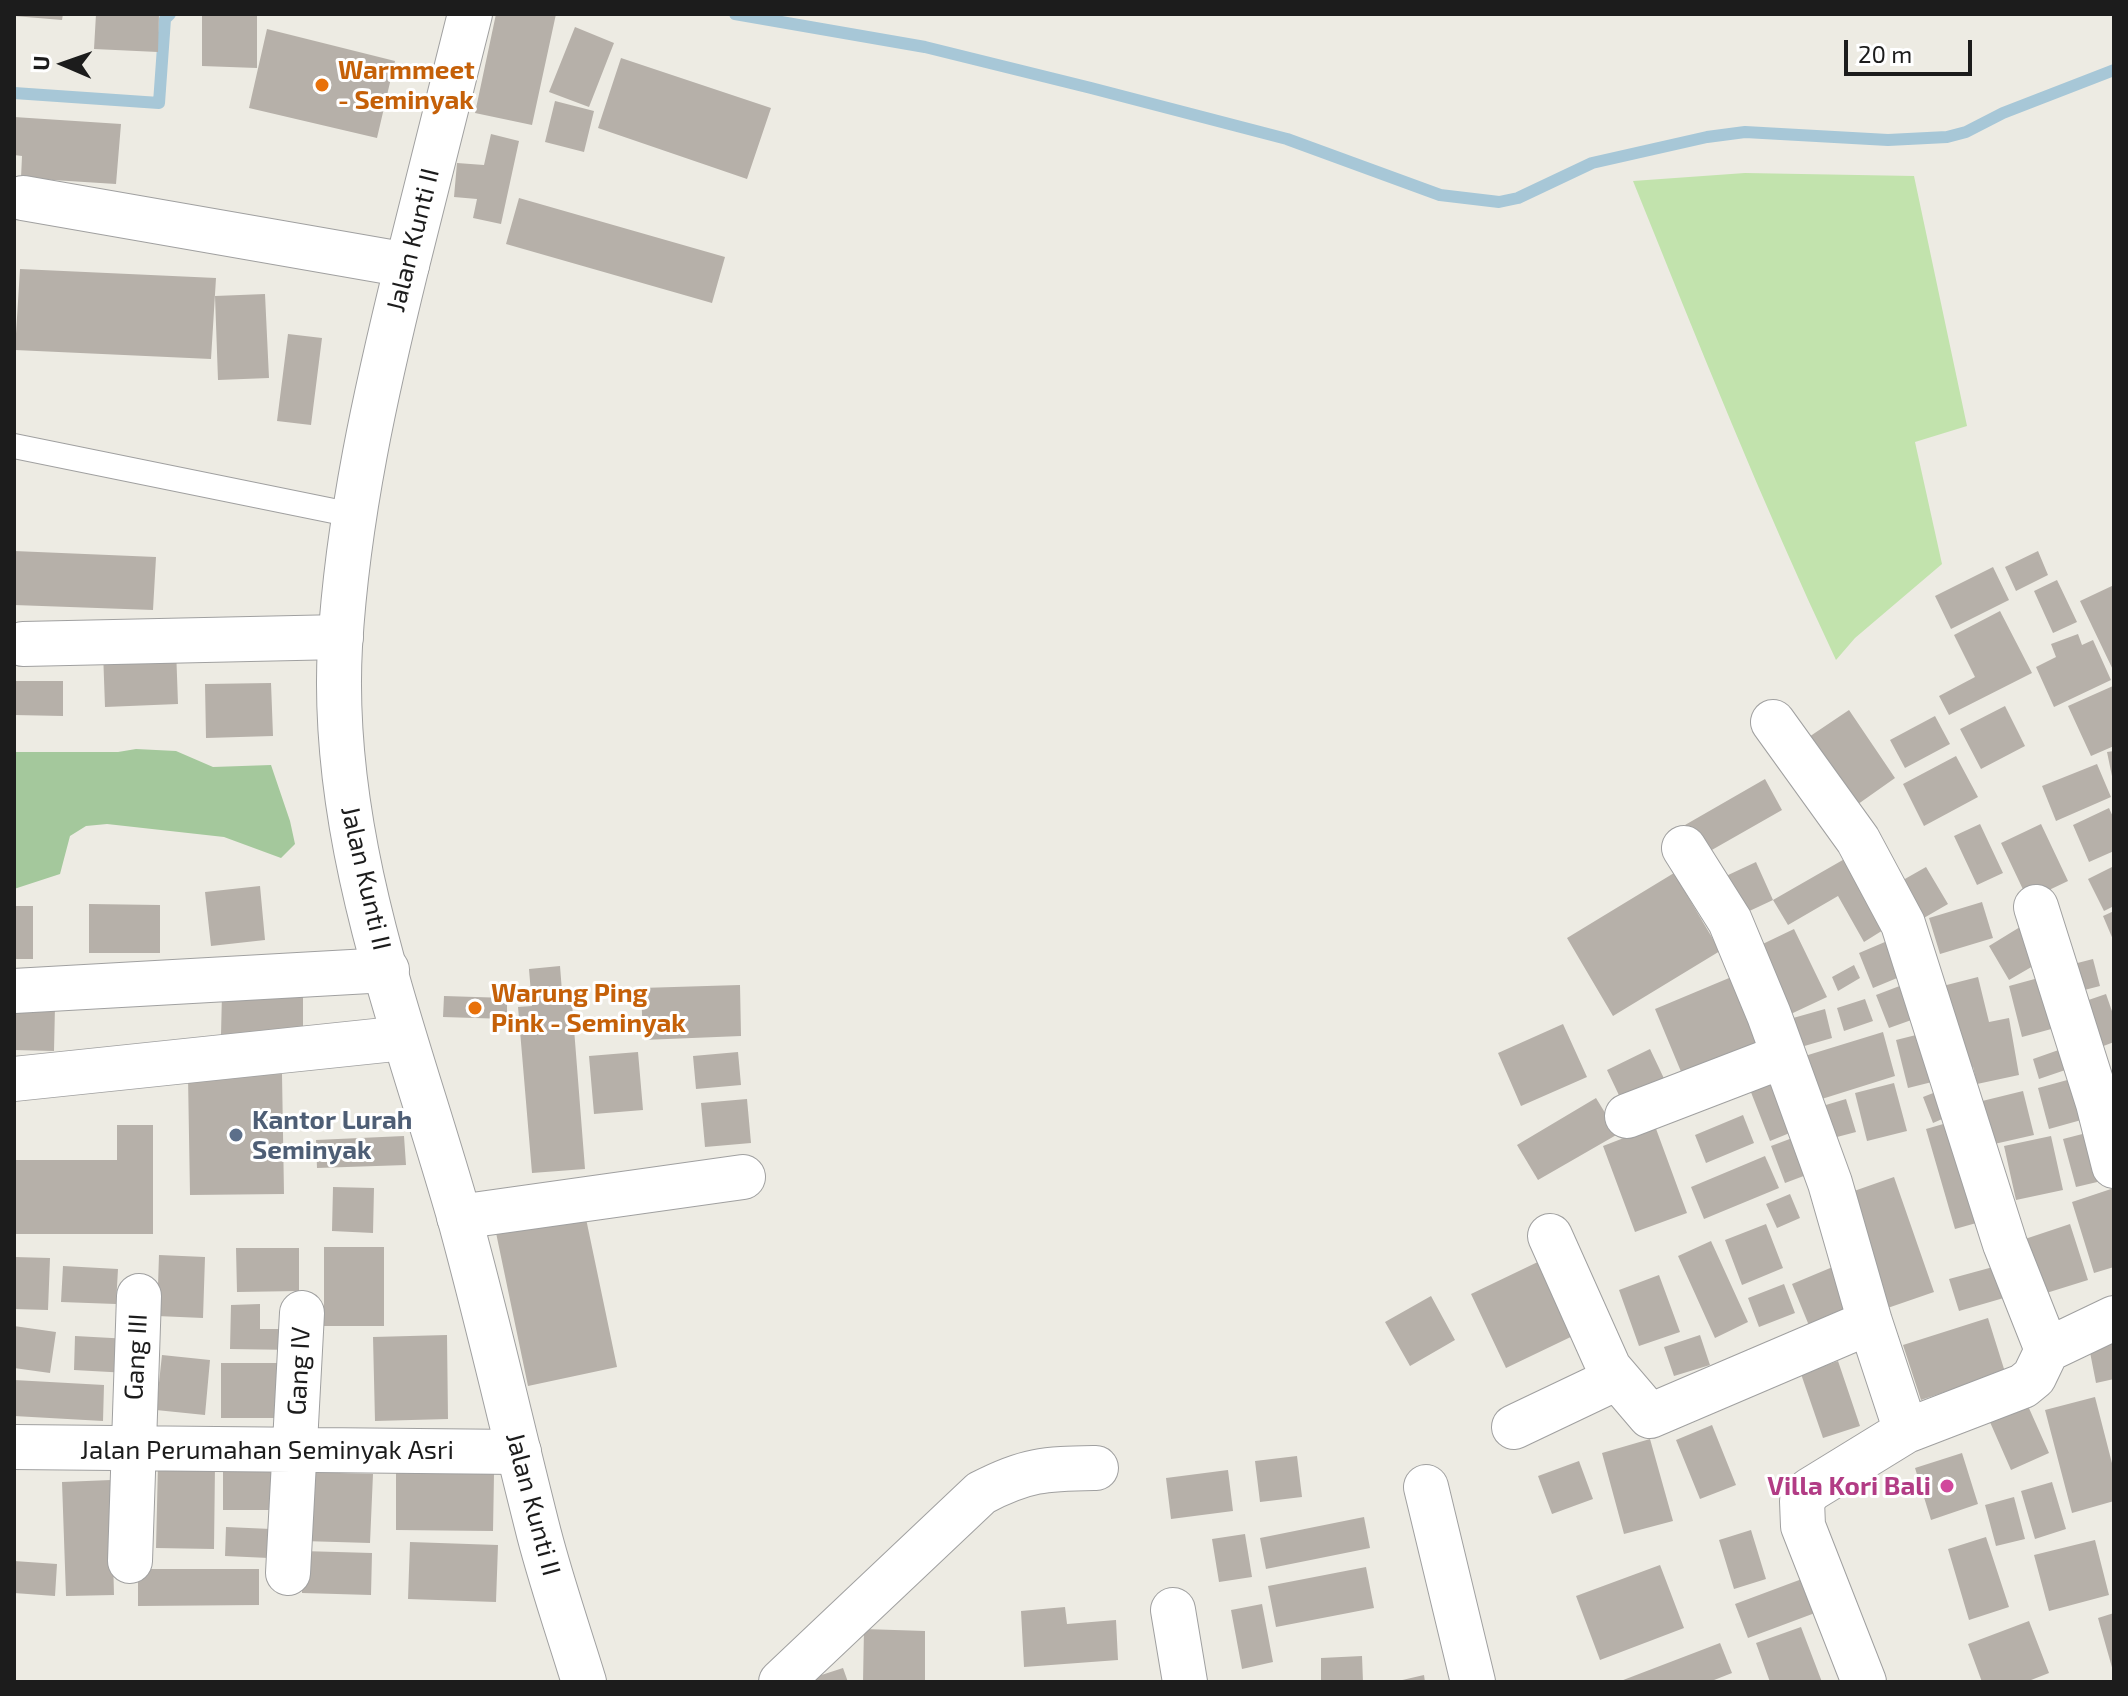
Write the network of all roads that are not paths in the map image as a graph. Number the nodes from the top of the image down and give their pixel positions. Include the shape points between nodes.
1 (470, 14) edge
2 (23, 198) dead end
3 (407, 265) junction
4 (14, 446) edge
5 (353, 515) junction
6 (341, 637) junction
7 (23, 644) dead end
8 (1773, 722) dead end
9 (1684, 848) dead end
10 (2036, 907) dead end
11 (387, 970) junction
12 (14, 991) edge
13 (404, 1038) junction
14 (1783, 1056) junction
15 (14, 1079) edge
16 (1627, 1116) dead end
17 (2114, 1166) edge
18 (743, 1177) dead end
19 (459, 1217) junction
20 (1550, 1236) dead end
21 (139, 1296) dead end
22 (302, 1313) dead end
23 (2114, 1318) edge
24 (1870, 1322) junction
25 (2047, 1350) junction
26 (1617, 1378) junction
27 (1514, 1427) dead end
28 (1906, 1431) junction
29 (14, 1447) edge
30 (132, 1449) junction
31 (295, 1449) junction
32 (519, 1452) junction
33 (1096, 1468) dead end
34 (1426, 1487) dead end
35 (130, 1561) dead end
36 (288, 1573) dead end
37 (1173, 1610) dead end
38 (584, 1682) edge
39 (781, 1682) edge
40 (1185, 1682) edge
41 (1473, 1682) edge
42 (1864, 1682) edge

1 - 3 street, Jalan Kunti II
2 - 3 street
3 - 5 street, Jalan Kunti II
4 - 5 lane
5 - 6 street, Jalan Kunti II
6 - 7 street
6 - 11 street, Jalan Kunti II via 341,731 351,834
8 - 25 street via 1858,840 1903,924 2005,1244
9 - 14 street via 1730,921
10 - 17 street
11 - 12 street
11 - 13 street, Jalan Kunti II
13 - 15 street
13 - 19 street, Jalan Kunti II
14 - 16 street
14 - 24 street via 1830,1183
18 - 19 street
19 - 32 street, Jalan Kunti II
20 - 26 street
21 - 30 street, Gang III
22 - 31 street, Gang IV
23 - 25 street
24 - 26 street via 1650,1416
24 - 28 street
25 - 28 street via 2034,1377 2023,1386
26 - 27 street
28 - 42 street via 1810,1490 1802,1501 1803,1526
29 - 30 street, Jalan Perumahan Seminyak Asri
30 - 31 street, Jalan Perumahan Seminyak Asri
30 - 35 street, Gang III
31 - 32 street, Jalan Perumahan Seminyak Asri
31 - 36 street, Gang IV
32 - 38 street, Jalan Kunti II
33 - 39 street via 1043,1469 1013,1476 981,1493
34 - 41 street
37 - 40 street

